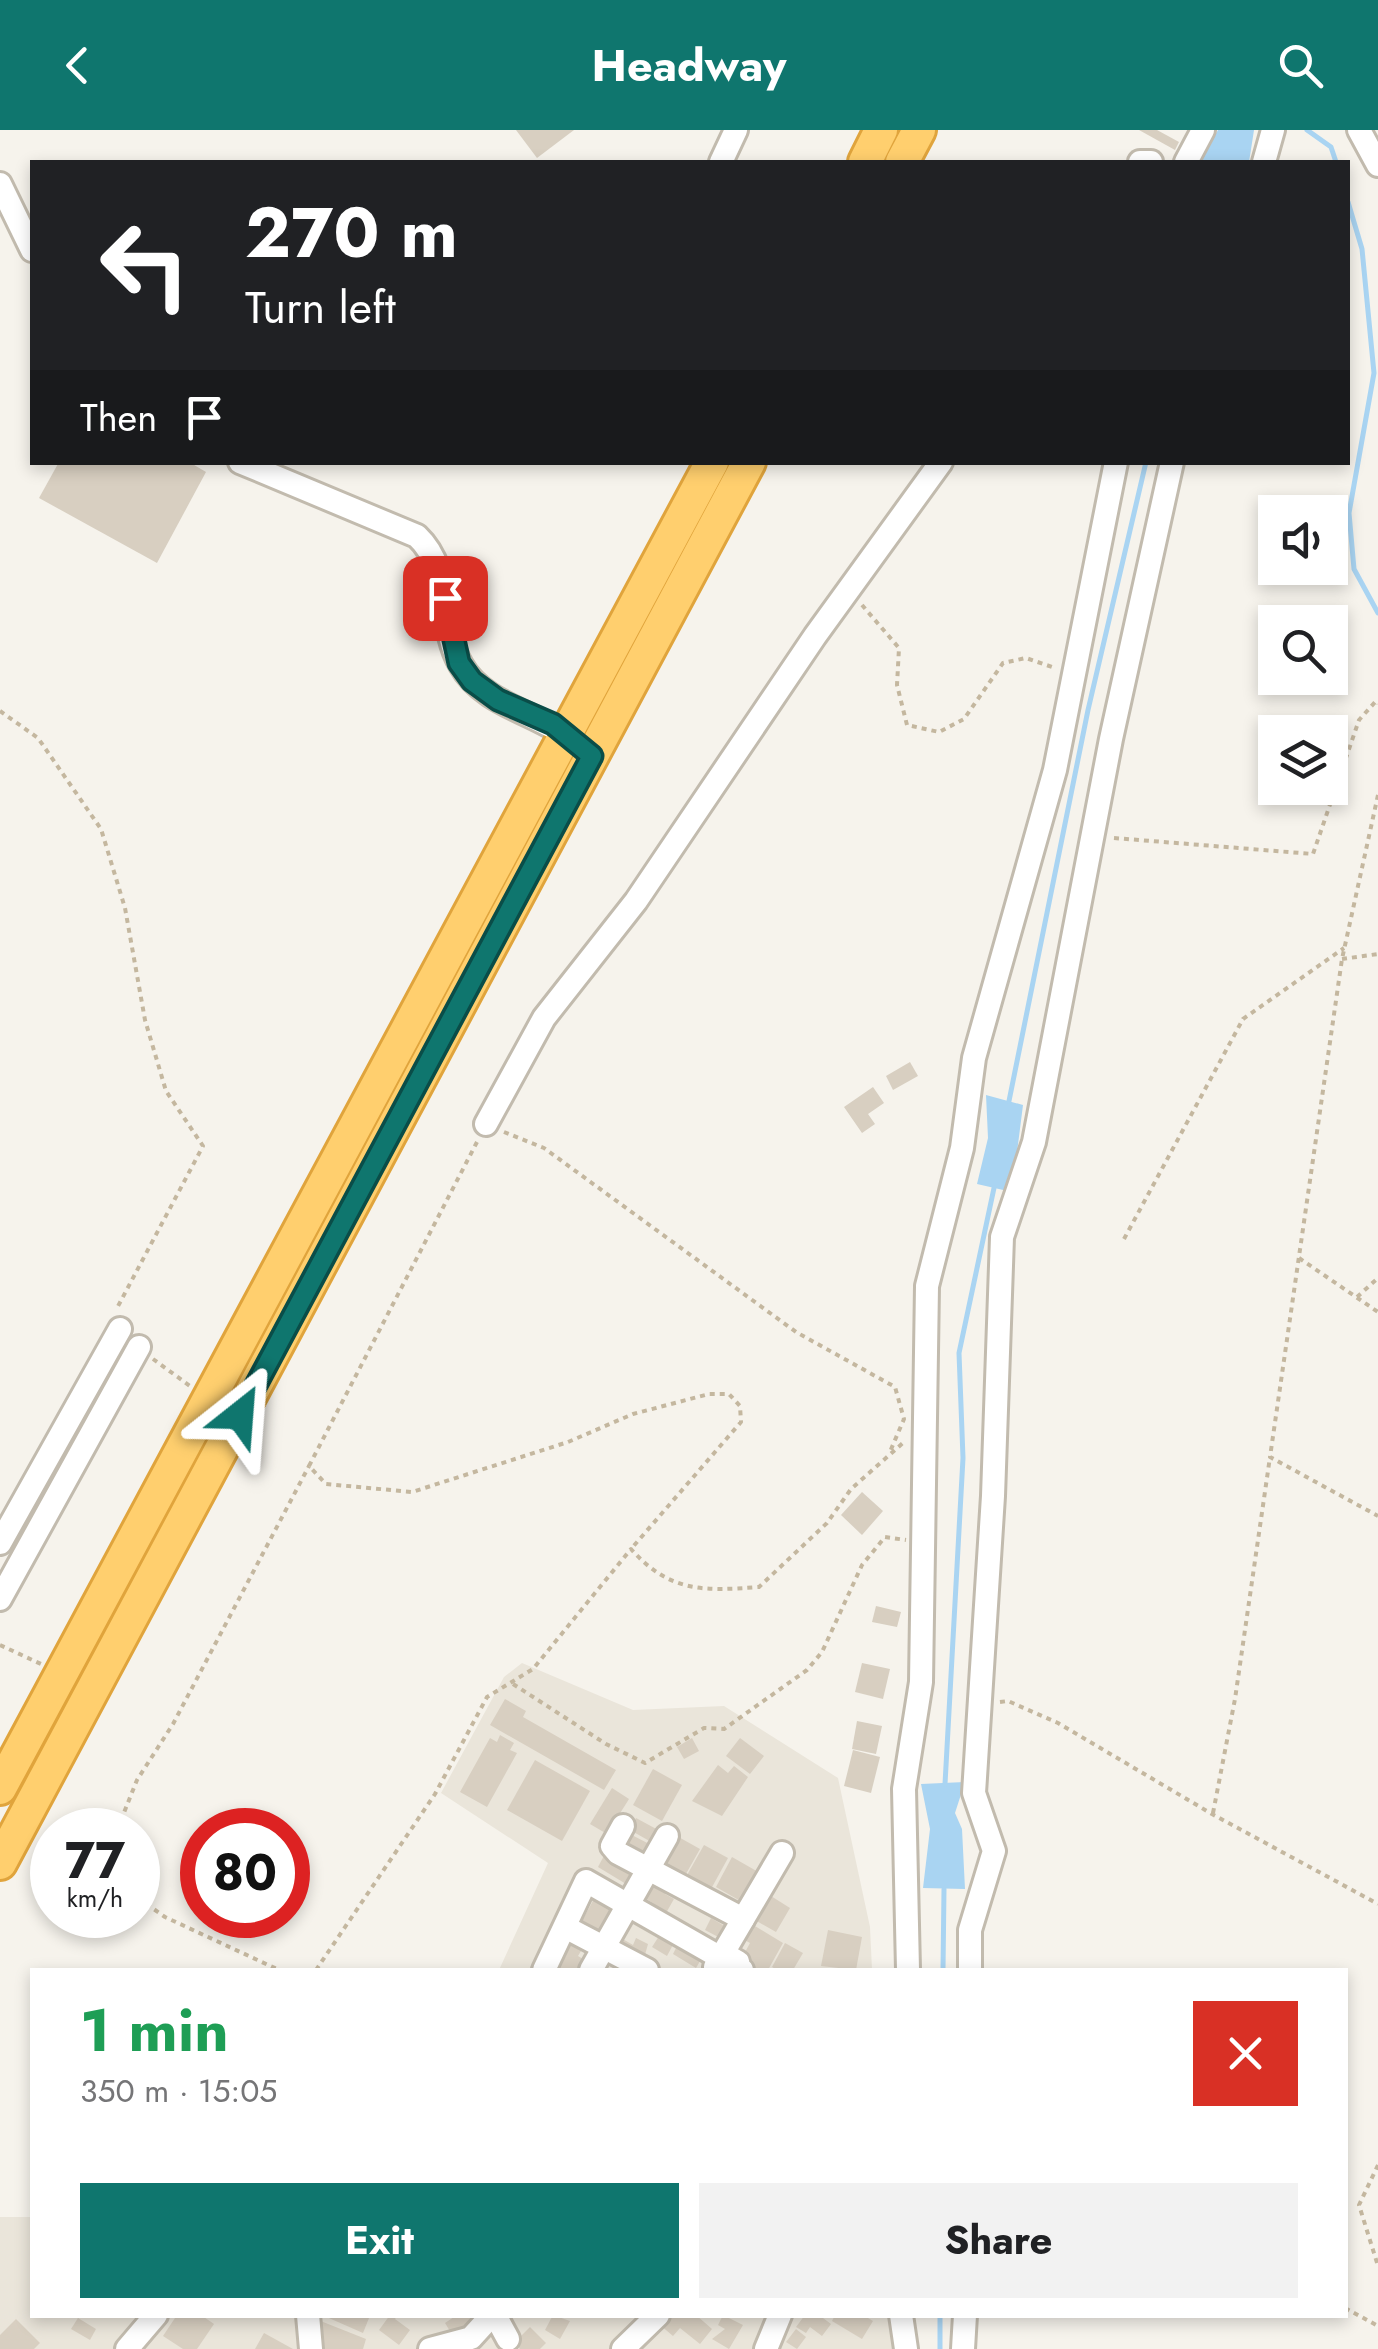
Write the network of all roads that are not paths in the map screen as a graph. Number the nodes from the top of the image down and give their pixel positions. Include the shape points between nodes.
1 (736, 130) edge
2 (881, 130) edge
3 (919, 130) edge
4 (1203, 130) edge
5 (1273, 130) edge
6 (1359, 130) edge
7 (722, 160) edge
8 (866, 160) edge
9 (903, 160) edge
10 (1187, 160) edge
11 (1265, 160) edge
12 (1378, 165) edge
13 (0, 184) edge
14 (30, 246) edge
15 (247, 465) edge
16 (710, 465) edge
17 (746, 465) edge
18 (938, 465) edge
19 (1115, 465) edge
20 (1171, 465) edge
21 (566, 735) junction
22 (592, 756) junction
23 (486, 1124) road end
24 (120, 1329) road end
25 (139, 1346) road end
26 (0, 1543) edge
27 (0, 1599) edge
28 (0, 1788) edge
29 (624, 1826) dead end
30 (667, 1836) dead end
31 (782, 1853) dead end
32 (0, 1863) edge
33 (648, 1868) junction
34 (628, 1908) junction
35 (743, 1919) junction
36 (567, 1928) junction
37 (606, 1945) junction
38 (717, 1964) edge
39 (547, 1968) edge
40 (592, 1968) edge
41 (644, 1968) edge
42 (741, 1968) edge
43 (908, 1968) edge
44 (970, 1968) edge
45 (153, 2318) edge
46 (308, 2318) edge
47 (491, 2318) edge
48 (496, 2318) edge
49 (779, 2318) edge
50 (901, 2318) edge
51 (964, 2318) edge
52 (642, 2320) edge
53 (508, 2339) dead end
54 (127, 2349) edge
55 (311, 2349) edge
56 (430, 2349) edge
57 (623, 2349) edge
58 (766, 2349) edge
59 (906, 2349) edge
60 (963, 2349) edge

1 - 7 street
2 - 8 highway
3 - 9 highway
4 - 10 street
5 - 11 street
6 - 12 street
13 - 14 street
15 - 21 street via 417,536 440,570 459,663 472,681
16 - 21 highway
17 - 22 highway
18 - 23 street via 636,902 544,1018
19 - 43 street via 1055,770 974,1058 962,1148 926,1286 921,1682 904,1790
20 - 44 street via 1034,1142 1002,1237 974,1794 994,1851 970,1930
21 - 22 street
21 - 28 highway
22 - 32 highway
24 - 26 street
25 - 27 street
29 - 33 street via 612,1846
30 - 33 street
31 - 35 street
33 - 34 street
33 - 35 street
34 - 36 street via 586,1880
34 - 37 street
34 - 38 street
35 - 38 street
36 - 37 street
36 - 39 street
37 - 40 street
37 - 41 street
38 - 42 street via 726,1955
45 - 54 street
46 - 55 street
47 - 56 street via 471,2338
48 - 53 street
49 - 58 street
50 - 59 street
51 - 60 street
52 - 57 street

